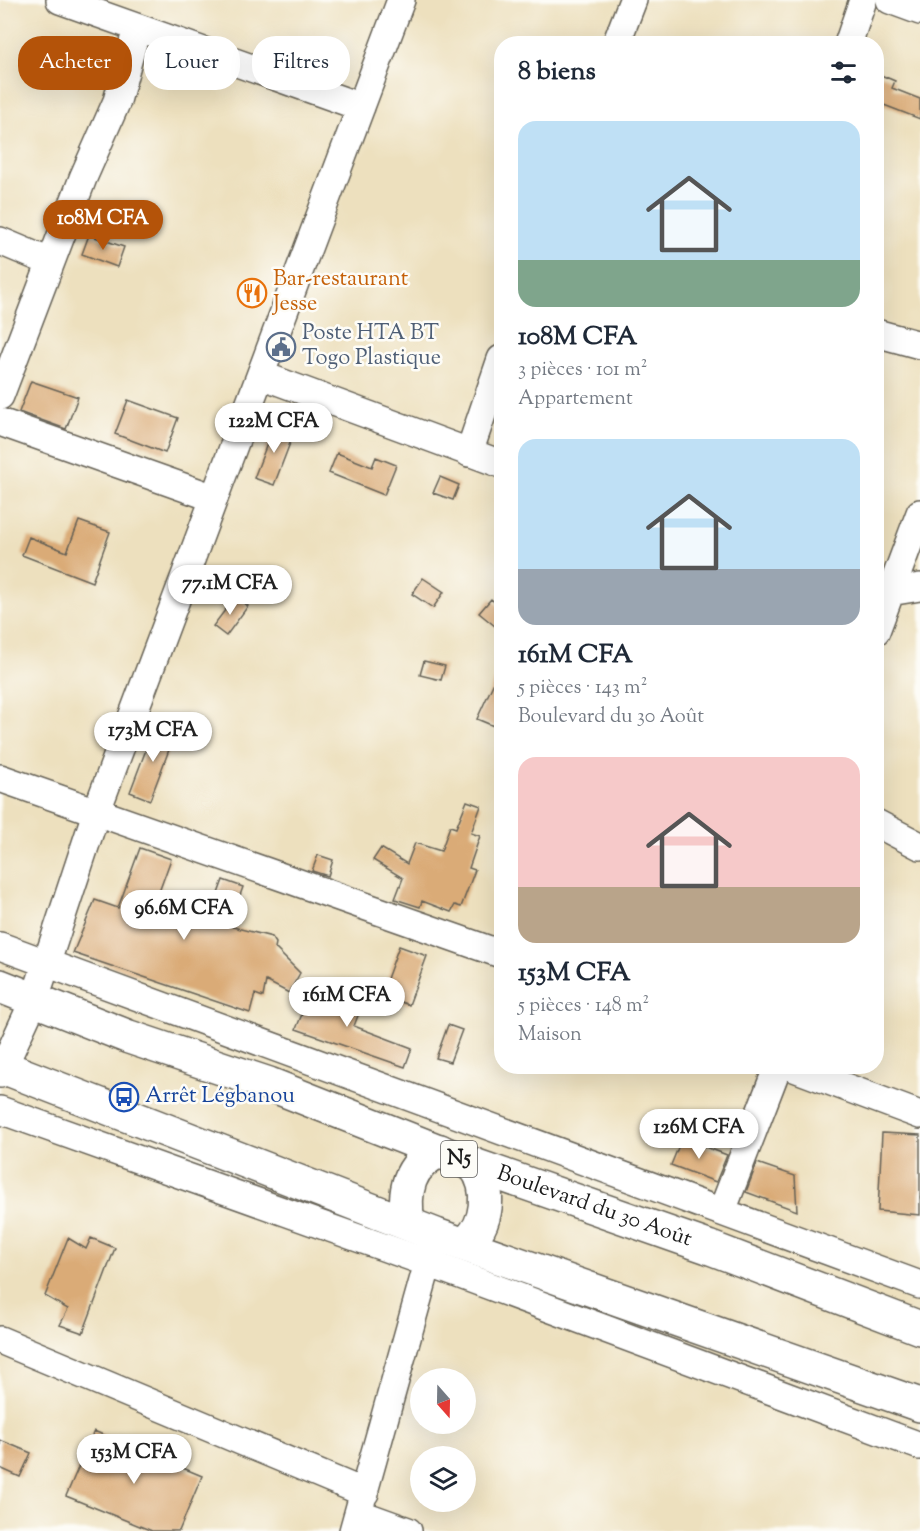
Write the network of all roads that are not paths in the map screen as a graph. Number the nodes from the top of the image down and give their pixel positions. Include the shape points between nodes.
1 (60, 0) edge
2 (401, 0) edge
3 (633, 0) edge
4 (863, 0) edge
5 (890, 0) edge
6 (920, 11) edge
7 (137, 28) junction
8 (619, 36) edge
9 (851, 36) edge
10 (361, 106) junction
11 (0, 241) edge
12 (50, 262) junction
13 (884, 335) edge
14 (920, 345) edge
15 (261, 375) junction
16 (494, 380) edge
17 (0, 396) edge
18 (0, 422) edge
19 (469, 453) junction
20 (494, 462) edge
21 (214, 498) junction
22 (920, 513) edge
23 (920, 587) edge
24 (884, 593) edge
25 (0, 778) edge
26 (96, 813) junction
27 (884, 828) edge
28 (920, 846) edge
29 (0, 946) edge
30 (494, 952) edge
31 (47, 963) junction
32 (0, 986) edge
33 (35, 998) junction
34 (1, 1069) edge
35 (775, 1074) edge
36 (810, 1074) edge
37 (0, 1110) edge
38 (920, 1115) edge
39 (440, 1152) junction
40 (474, 1165) junction
41 (722, 1211) junction
42 (434, 1241) junction
43 (920, 1285) edge
44 (920, 1328) edge
45 (0, 1340) edge
46 (920, 1405) edge
47 (920, 1446) edge
48 (359, 1512) edge
49 (408, 1531) edge

1 - 7 street
2 - 10 street
3 - 8 street
4 - 9 street
5 - 6 street
7 - 10 street
7 - 12 street via 117,101
10 - 15 street
11 - 12 street
12 - 17 street
13 - 14 street
15 - 19 street
15 - 21 street
16 - 19 street
18 - 21 street
19 - 20 street
21 - 26 street
22 - 24 street
23 - 24 street
25 - 26 street
26 - 30 street
26 - 31 street
27 - 28 street
29 - 31 street
31 - 33 street
31 - 41 street
32 - 33 highway, Boulevard du 30 Août / N5
33 - 34 street
33 - 39 highway, Boulevard du 30 Août / N5 via 129,1037 269,1084
34 - 42 highway
35 - 41 street
36 - 38 street
37 - 42 street
39 - 40 highway, Boulevard du 30 Août / N5
39 - 42 highway via 420,1162 412,1176 405,1207
40 - 42 highway via 486,1184 486,1203 474,1237
40 - 44 highway, Boulevard du 30 Août / N5 via 708,1247
41 - 43 street
42 - 46 highway
42 - 47 street
42 - 48 street
45 - 48 street
48 - 49 street

